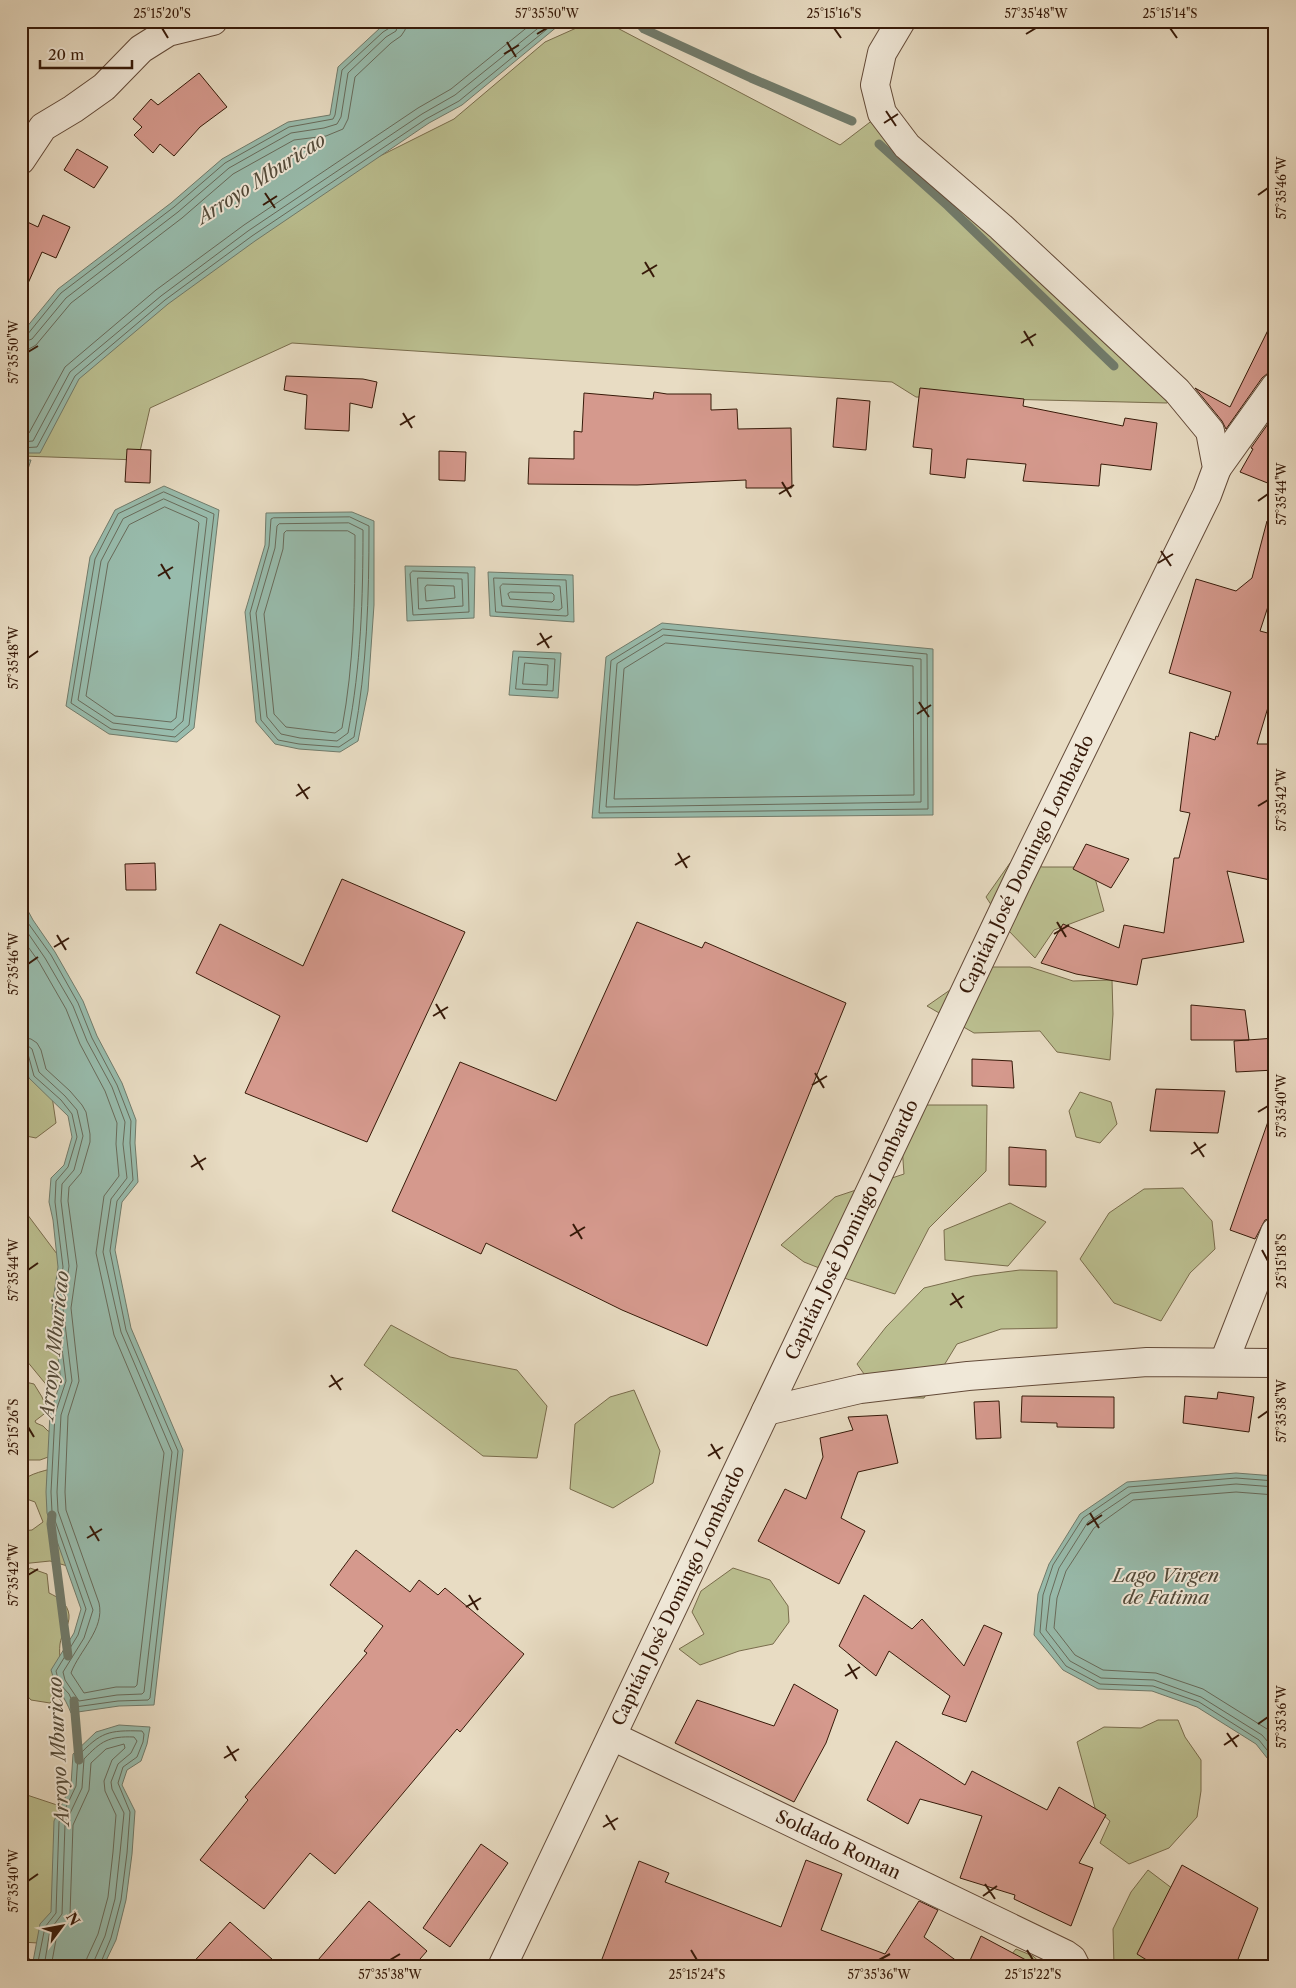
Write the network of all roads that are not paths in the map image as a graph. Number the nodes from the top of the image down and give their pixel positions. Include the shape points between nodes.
1 (213, 21) edge
2 (901, 21) edge
3 (21, 160) edge
4 (1275, 387) edge
5 (1217, 468) junction
6 (1275, 1232) edge
7 (1224, 1362) junction
8 (1275, 1363) edge
9 (766, 1411) junction
10 (612, 1736) junction
11 (1070, 1960) edge
12 (502, 1967) edge

1 - 3 street via 168,32 141,49 104,87 44,127
2 - 5 street via 882,53 875,85 882,112 907,146 1177,391 1210,431
4 - 5 street, Capitán José Domingo Lombardo
5 - 9 street, Capitán José Domingo Lombardo via 1207,495 1014,889
6 - 7 street
7 - 8 street
7 - 9 street via 1147,1362 968,1376 860,1389
9 - 10 street, Capitán José Domingo Lombardo
10 - 11 street, Soldado Roman
10 - 12 street, Capitán José Domingo Lombardo

